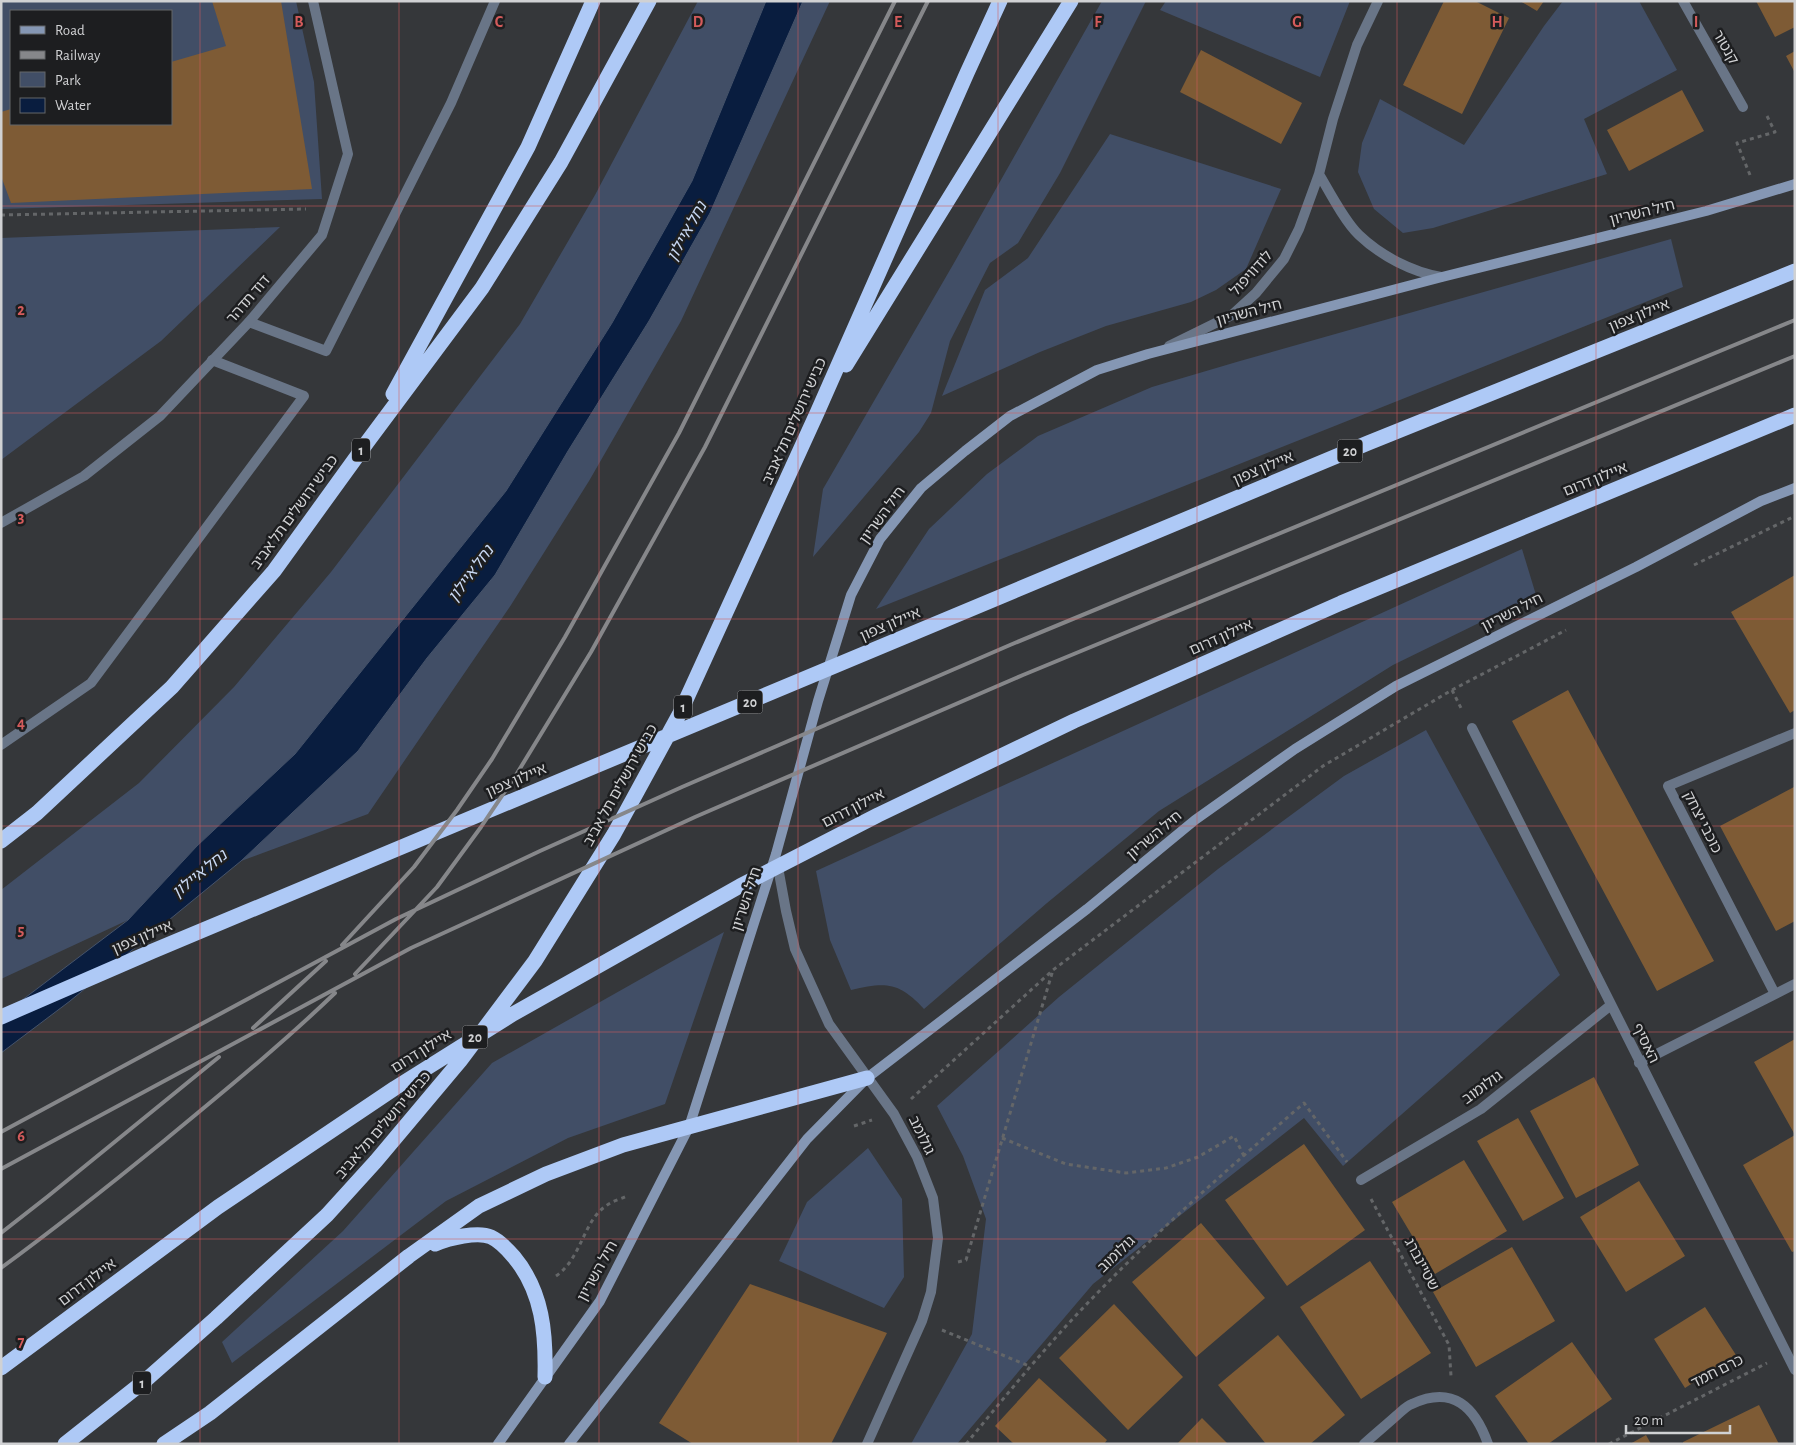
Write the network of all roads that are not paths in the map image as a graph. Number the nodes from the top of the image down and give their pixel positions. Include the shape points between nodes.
1 (313, 1) edge
2 (495, 1) edge
3 (593, 1) edge
4 (649, 1) edge
5 (1000, 1) edge
6 (1071, 1) edge
7 (1378, 1) edge
8 (1683, 1) edge
9 (1743, 107) road end
10 (1319, 174) junction
11 (1795, 184) edge
12 (1795, 271) edge
13 (1442, 277) junction
14 (249, 322) junction
15 (1160, 351) junction
16 (212, 360) junction
17 (817, 413) junction
18 (1795, 415) edge
19 (368, 441) junction
20 (1795, 488) edge
21 (1, 523) edge
22 (1472, 728) dead end
23 (1795, 733) edge
24 (1, 745) edge
25 (1, 841) edge
26 (776, 854) junction
27 (1795, 984) edge
28 (1775, 994) junction
29 (1611, 1005) junction
30 (1, 1017) edge
31 (1639, 1063) junction
32 (867, 1078) junction
33 (688, 1127) junction
34 (1361, 1180) road end
35 (409, 1256) junction
36 (5, 1365) edge
37 (1795, 1370) edge
38 (545, 1377) junction
39 (65, 1444) edge
40 (164, 1444) edge
41 (498, 1444) edge
42 (569, 1444) edge
43 (867, 1444) edge
44 (1364, 1444) edge
45 (1488, 1444) edge

1 - 14 street, דוד תדהר via 348,154 322,235
2 - 14 street via 451,103 326,351
3 - 19 highway via 528,146
4 - 19 highway, כביש ירושלים תל אביב / 1 via 561,162 487,279
5 - 17 highway, כביש ירושלים תל אביב / 1
6 - 17 highway
7 - 10 street, לודוויפול via 1357,45
8 - 9 street, קנטור
10 - 13 street via 1359,235 1405,266 1426,275
10 - 15 street, לודוויפול via 1284,259 1256,293 1232,315
11 - 13 main road, חיל השריון via 1706,211
12 - 30 highway, איילון צפון / 20 via 1368,443
13 - 15 main road, חיל השריון
14 - 16 street, דוד תדהר
15 - 26 main road, חיל השריון via 1097,370 1010,416 921,488 880,539 850,595
16 - 21 street, דוד תדהר via 160,416 84,476
16 - 24 street via 304,396 92,683
17 - 39 highway, כביש ירושלים תל אביב / 1 via 680,713 614,834 535,961 460,1061 327,1215 161,1367
18 - 36 highway, איילון דרום / 20 via 1341,603 1074,721 878,815 740,886 513,1014 395,1088 218,1207
19 - 25 highway, כביש ירושלים תל אביב / 1 via 274,571 172,687 37,813
20 - 32 main road, חיל השריון via 1761,502 1396,686 1295,749 1195,820 1087,909
22 - 29 street, האסיף
23 - 28 street, כוכבי יצחק via 1668,786
26 - 32 street, גולומב via 795,949 830,1024
26 - 33 main road, חיל השריון
27 - 28 street
28 - 31 street
29 - 31 street, האסיף
29 - 34 street, גולומוב via 1481,1109
31 - 37 street, האסיף
32 - 33 highway
32 - 42 main road, חיל השריון via 807,1139
32 - 43 street, גולומב via 894,1114 917,1157 933,1198 938,1238 931,1292 922,1321
33 - 35 highway via 623,1145 546,1174 479,1206
33 - 38 main road, חיל השריון via 600,1301
35 - 38 highway via 437,1243 470,1235 491,1236 507,1249 524,1269 535,1290 546,1342
35 - 40 highway via 210,1413
38 - 41 main road, חיל השריון
44 - 45 street via 1410,1404 1434,1397 1464,1404 1482,1426

